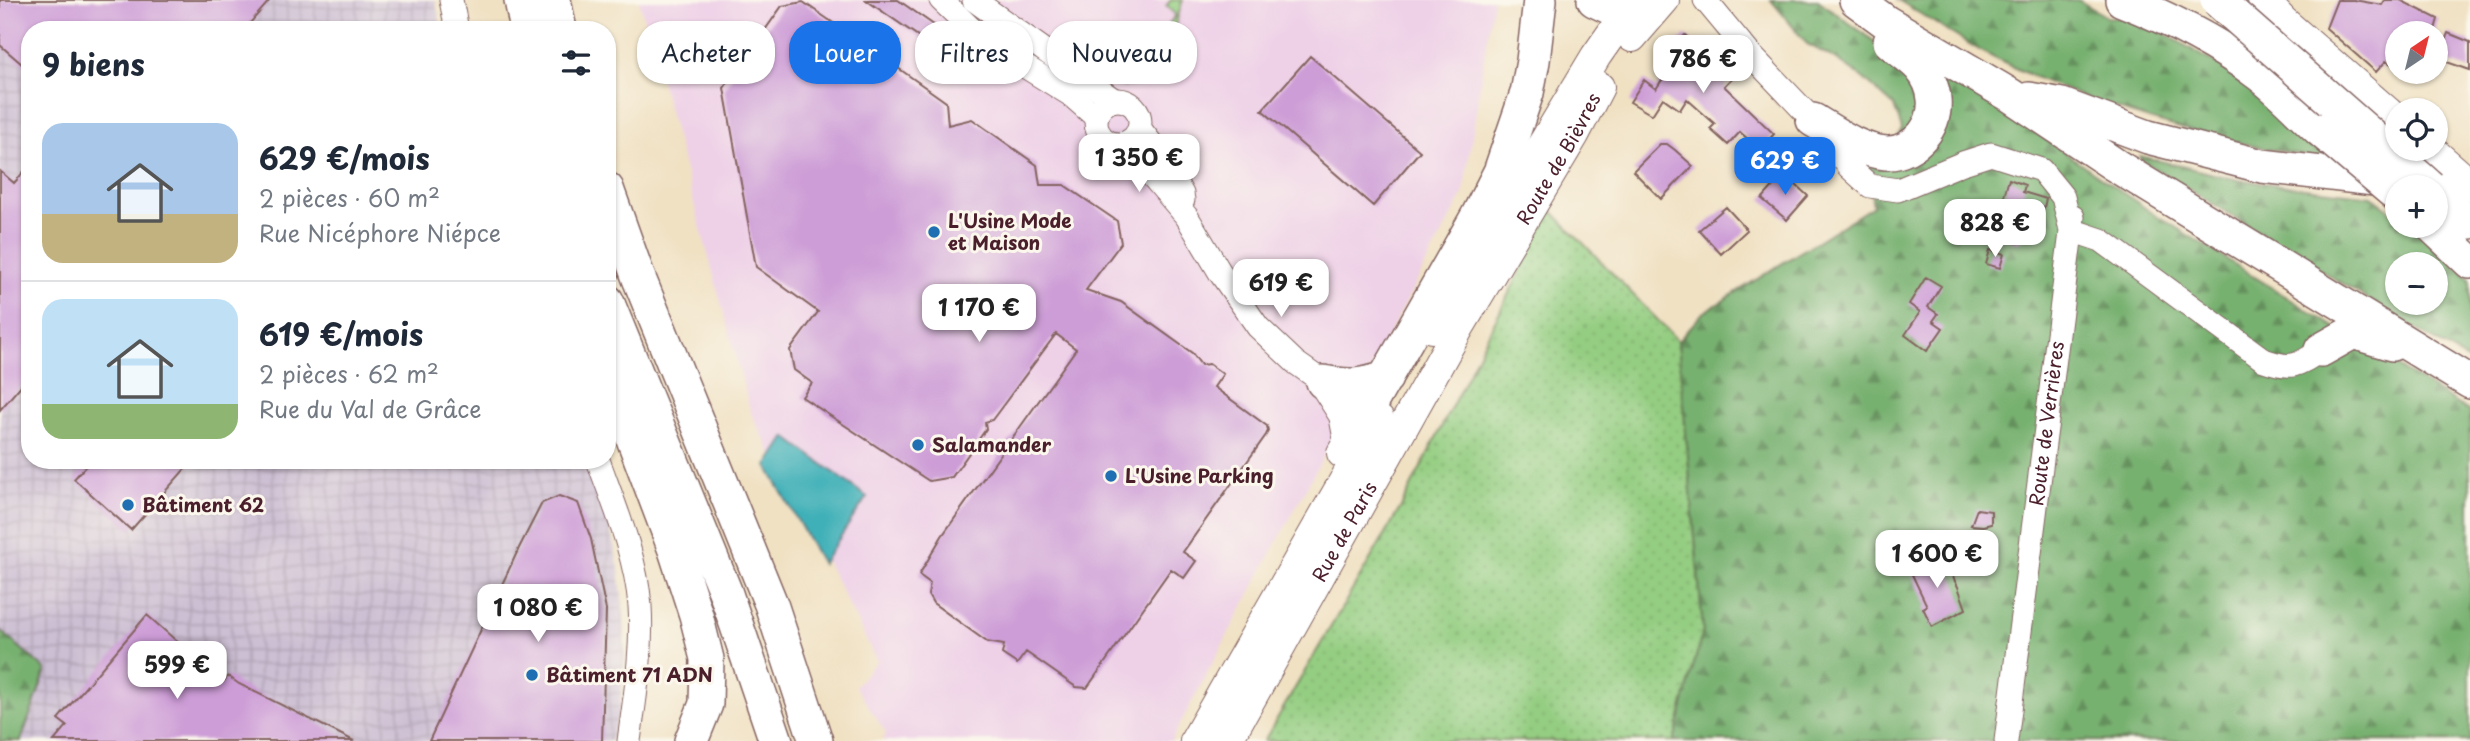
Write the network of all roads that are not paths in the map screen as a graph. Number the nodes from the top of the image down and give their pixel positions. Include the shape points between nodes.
1 (451, 0) edge
2 (520, 0) edge
3 (554, 0) edge
4 (570, 0) edge
5 (941, 0) edge
6 (974, 0) edge
7 (1540, 0) edge
8 (1594, 0) edge
9 (1705, 0) edge
10 (1856, 0) edge
11 (2122, 0) edge
12 (2217, 0) edge
13 (2263, 0) edge
14 (1645, 2) edge
15 (455, 21) edge
16 (521, 21) edge
17 (525, 21) edge
18 (559, 21) edge
19 (574, 21) edge
20 (1885, 22) junction
21 (2010, 95) junction
22 (1114, 100) junction
23 (2385, 110) edge
24 (1096, 117) junction
25 (1813, 120) junction
26 (1132, 136) junction
27 (2444, 161) edge
28 (2416, 175) edge
29 (2470, 184) edge
30 (2385, 185) edge
31 (2077, 189) dead end
32 (616, 214) edge
33 (2448, 228) edge
34 (2071, 230) junction
35 (2470, 262) edge
36 (2296, 275) junction
37 (1454, 313) junction
38 (616, 323) edge
39 (2407, 342) junction
40 (2321, 350) junction
41 (1385, 377) junction
42 (1323, 382) junction
43 (2470, 382) edge
44 (616, 393) edge
45 (1349, 441) junction
46 (601, 469) edge
47 (696, 615) junction
48 (1233, 672) junction
49 (629, 741) edge
50 (672, 741) edge
51 (691, 741) edge
52 (776, 741) edge
53 (816, 741) edge
54 (1195, 741) edge
55 (1227, 741) edge
56 (2006, 741) edge

1 - 15 street
2 - 16 highway
2 - 17 highway
3 - 18 highway
4 - 19 highway
5 - 24 street via 984,41 1071,95
6 - 22 street
7 - 41 highway via 1527,93 1500,172
8 - 14 highway via 1611,8
9 - 25 street
10 - 20 highway
11 - 30 highway, bridge via 2205,41 2260,75
12 - 28 highway, bridge
13 - 23 main road
14 - 37 main road via 1596,56
20 - 21 highway
20 - 25 highway via 1890,42 1930,83 1935,108 1926,132 1911,146 1886,153 1848,141
21 - 29 highway via 2062,105 2148,137 2262,166 2435,186
21 - 36 highway
22 - 24 street
22 - 26 street via 1134,106 1140,117
24 - 26 street via 1103,137 1116,144
25 - 34 street via 1870,187 1898,190 1991,154 2041,170 2063,197
26 - 42 street via 1258,327
27 - 29 main road
31 - 34 street, Route de Verrières
32 - 53 highway via 771,604
33 - 35 highway
34 - 40 street via 2101,240 2264,360 2282,367 2299,365
34 - 56 street, Route de Verrières
36 - 39 highway
36 - 40 highway via 2298,288 2326,318
37 - 48 main road, Rue de Paris
37 - 55 main road, Rue de Paris
38 - 52 highway via 725,591
39 - 40 highway via 2389,344 2353,332
39 - 43 highway
41 - 42 highway via 1362,386
41 - 45 highway
42 - 45 main road via 1344,415
44 - 47 highway
45 - 48 main road via 1261,601
46 - 49 street via 626,539 640,605 639,668
47 - 50 highway via 690,699
47 - 51 highway via 707,659 707,689
48 - 54 main road

